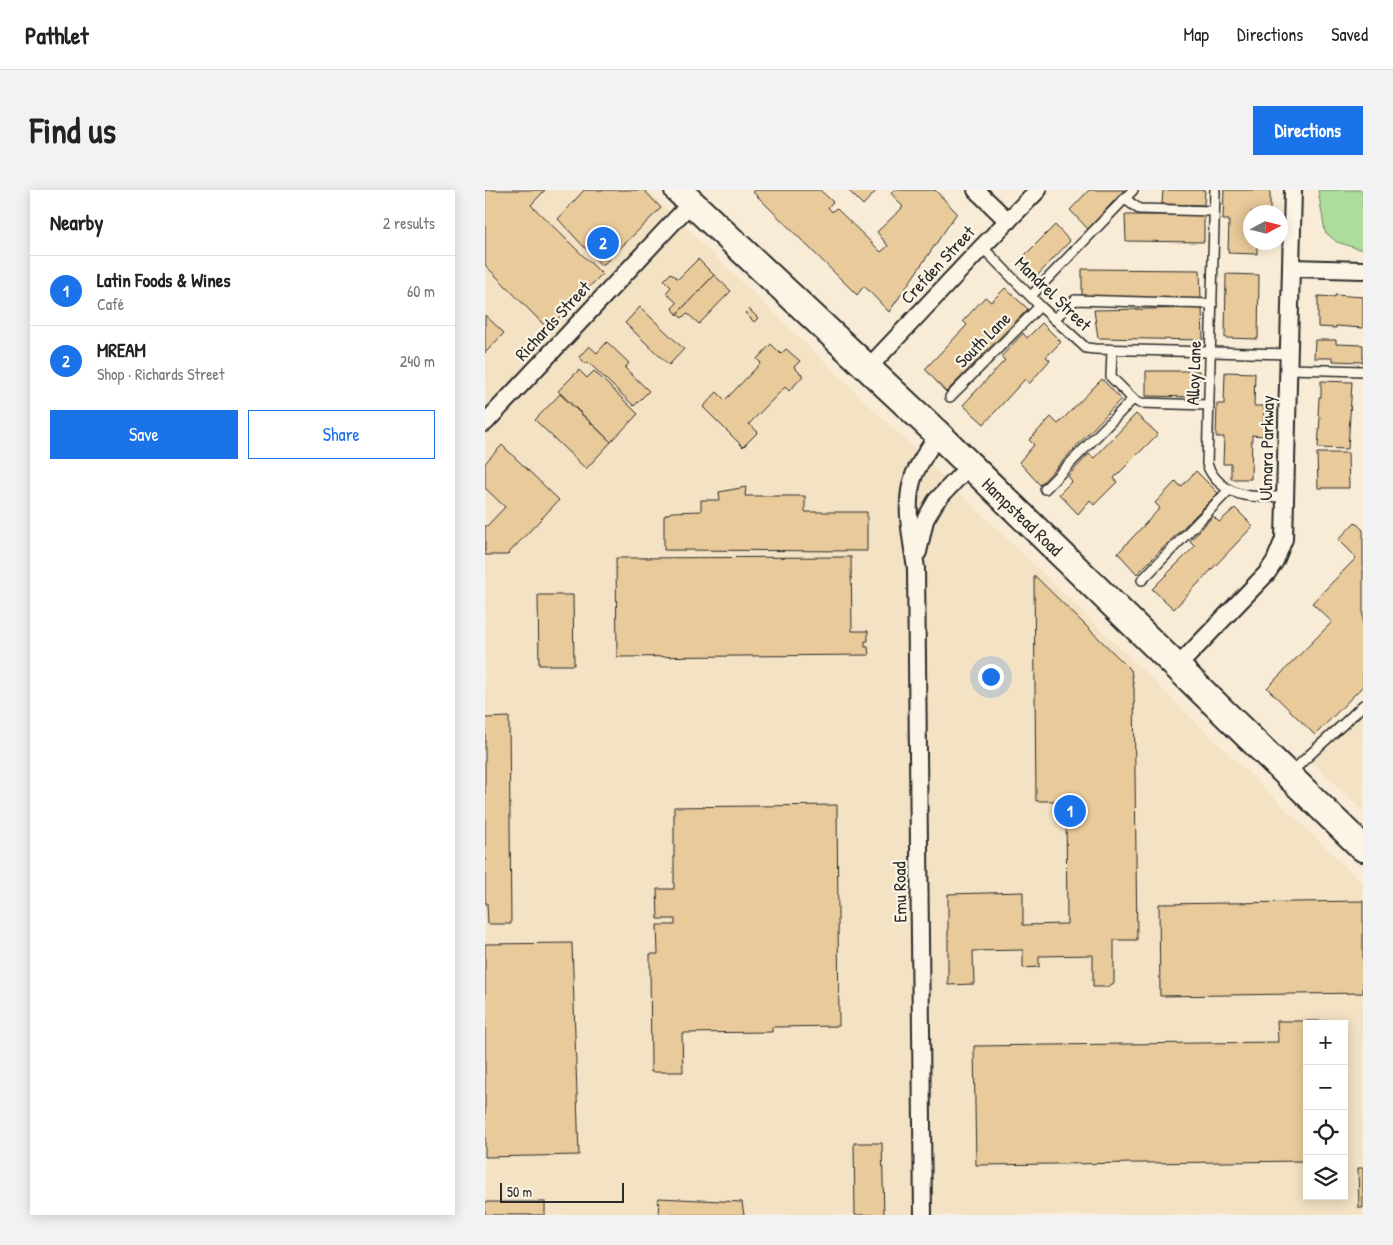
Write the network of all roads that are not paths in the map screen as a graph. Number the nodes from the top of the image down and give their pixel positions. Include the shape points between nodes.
1 (976, 190) edge
2 (1039, 190) edge
3 (1133, 190) edge
4 (1215, 190) edge
5 (1293, 190) edge
6 (685, 196) edge
7 (1125, 199) junction
8 (1215, 211) junction
9 (1008, 221) junction
10 (982, 247) junction
11 (1291, 268) junction
12 (1363, 270) edge
13 (1031, 296) junction
14 (1212, 304) junction
15 (1040, 306) junction
16 (1054, 319) junction
17 (1112, 350) junction
18 (1211, 352) junction
19 (1289, 362) junction
20 (868, 368) junction
21 (1363, 371) edge
22 (950, 397) dead end
23 (1133, 399) junction
24 (1209, 405) junction
25 (485, 423) edge
26 (938, 434) junction
27 (969, 466) junction
28 (1045, 489) dead end
29 (1228, 491) junction
30 (1286, 497) junction
31 (916, 569) junction
32 (1142, 580) dead end
33 (1177, 667) junction
34 (1363, 705) edge
35 (1289, 776) junction
36 (1363, 848) edge
37 (923, 1215) edge

1 - 9 street
2 - 9 street, Crefden Street
3 - 7 lane
4 - 8 lane, Alloy Lane
5 - 11 street, Ulmara Parkway
6 - 20 main road, Hampstead Road
6 - 25 street, Richards Street
7 - 8 lane via 1139,209
7 - 13 lane
8 - 14 lane, Alloy Lane
9 - 10 street, Crefden Street
10 - 13 lane, Mandrel Street
10 - 20 street, Crefden Street
11 - 12 street
11 - 19 street, Ulmara Parkway
13 - 15 lane, Mandrel Street
14 - 16 lane via 1075,300
14 - 18 lane, Alloy Lane
15 - 16 lane, Mandrel Street
15 - 22 lane, South Lane
16 - 17 lane, Mandrel Street via 1086,348
17 - 18 lane, Mandrel Street
17 - 23 lane via 1111,377
18 - 19 lane, Mandrel Street
18 - 24 lane, Alloy Lane
19 - 21 lane, Mandrel Street
19 - 30 street, Ulmara Parkway
20 - 26 main road, Hampstead Road
23 - 24 lane via 1146,404
23 - 28 lane
24 - 29 lane, Alloy Lane via 1207,464 1209,471
26 - 27 main road, Hampstead Road
26 - 31 street, Emu Road via 915,474 910,491 909,513
27 - 31 street, Emu Road via 936,500 925,520
27 - 33 main road, Hampstead Road
29 - 30 lane via 1243,496
29 - 32 lane
30 - 33 street, Ulmara Parkway via 1284,539 1275,561
31 - 37 street, Emu Road
33 - 35 main road, Hampstead Road
34 - 35 lane
35 - 36 main road, Hampstead Road

